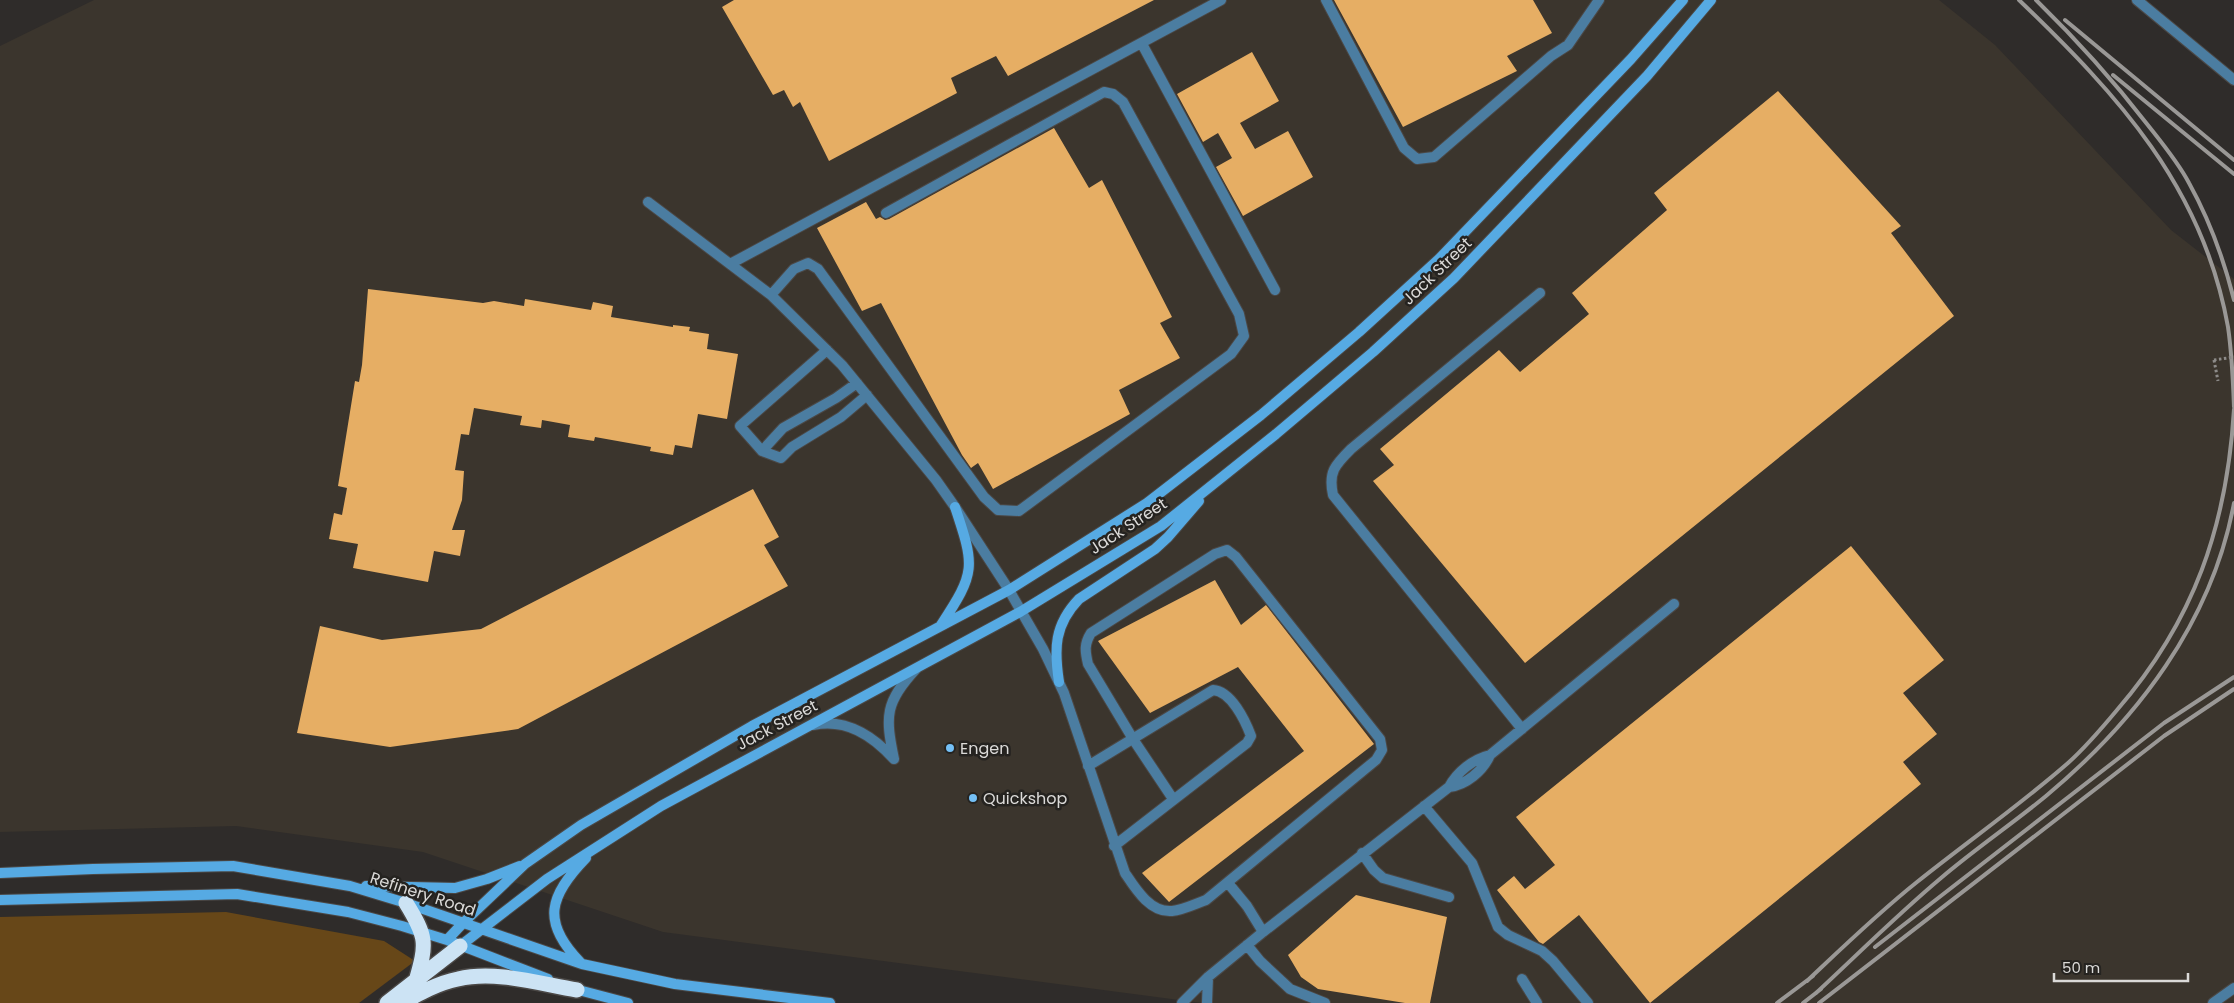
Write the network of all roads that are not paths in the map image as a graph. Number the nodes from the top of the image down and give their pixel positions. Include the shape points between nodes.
1 (1221, 0) edge
2 (1326, 0) edge
3 (1599, 0) edge
4 (1683, 0) edge
5 (1711, 0) edge
6 (2137, 0) edge
7 (1142, 44) junction
8 (2234, 80) edge
9 (648, 202) dead end
10 (886, 213) dead end
11 (730, 264) junction
12 (1275, 290) dead end
13 (1540, 293) dead end
14 (771, 295) junction
15 (827, 350) junction
16 (857, 383) junction
17 (867, 395) junction
18 (762, 452) junction
19 (1212, 485) junction
20 (955, 507) junction
21 (1009, 590) junction
22 (1674, 604) dead end
23 (1020, 612) junction
24 (939, 628) junction
25 (918, 666) junction
26 (1059, 682) junction
27 (806, 727) junction
28 (1522, 729) junction
29 (1132, 738) junction
30 (1088, 766) junction
31 (1173, 799) junction
32 (1424, 806) junction
33 (600, 843) junction
34 (1114, 846) junction
35 (1362, 853) junction
36 (525, 864) junction
37 (0, 873) edge
38 (1228, 883) junction
39 (350, 886) junction
40 (1448, 897) dead end
41 (0, 900) edge
42 (406, 903) junction
43 (463, 923) junction
44 (482, 929) junction
45 (1263, 932) junction
46 (423, 934) junction
47 (454, 943) junction
48 (1246, 944) junction
49 (582, 964) junction
50 (1208, 977) junction
51 (1522, 979) dead end
52 (416, 980) junction
53 (2234, 988) edge
54 (577, 990) junction
55 (387, 1003) edge
56 (402, 1003) edge
57 (628, 1003) edge
58 (830, 1003) edge
59 (1182, 1003) edge
60 (1207, 1003) edge
61 (1326, 1003) edge
62 (1536, 1003) edge
63 (1588, 1003) edge
64 (2213, 1003) edge

1 - 7 street
2 - 3 street via 1404,148 1417,159 1434,157 1568,45
4 - 21 main road, Jack Street via 1631,59 1439,259 1359,332 1261,415 1147,503
5 - 19 main road, Jack Street via 1647,76 1454,278 1373,352
6 - 8 street
7 - 11 street
7 - 12 street
9 - 11 street
10 - 14 street via 1104,92 1113,94 1123,102 1239,314 1244,336 1231,354 1018,511 998,510 984,498 818,269 808,263 794,269
11 - 14 street
13 - 28 street via 1351,449 1336,465 1330,480 1333,495
14 - 15 street
15 - 16 street
15 - 18 street via 740,426
16 - 17 street
16 - 18 street via 783,428
17 - 18 street via 781,458
17 - 20 street
19 - 23 main road, Jack Street via 1160,526
19 - 26 main road via 1155,549 1070,608 1062,620 1057,643
20 - 21 street
20 - 24 main road via 969,548 970,570 963,592
21 - 23 street
21 - 24 main road, Jack Street
22 - 28 street
23 - 25 main road, Jack Street
23 - 26 street
24 - 36 main road, Jack Street via 646,786
25 - 27 main road, Jack Street
25 - 27 street via 898,690 891,706 888,720 894,759 857,729 822,723
26 - 30 street
27 - 33 main road, Jack Street
28 - 32 street via 1490,755 1486,765 1466,781 1449,788
29 - 30 street
29 - 31 street
29 - 31 street via 1213,690 1227,695 1251,736
29 - 38 street via 1088,664 1086,641 1091,632 1215,554 1227,550 1236,557 1380,739 1382,750 1376,760
30 - 34 street
31 - 34 street
32 - 35 street
32 - 63 street via 1472,863 1498,927 1542,951
33 - 44 main road, Jack Street via 547,878
33 - 49 main road via 572,872 560,890 554,908 559,937
34 - 38 street via 1125,873 1138,892 1160,909 1171,911 1206,900
35 - 40 street via 1383,878
35 - 45 street
36 - 39 main road via 455,888
36 - 43 main road, Jack Street
37 - 39 main road, Refinery Road via 233,866
38 - 45 street
39 - 42 main road, Refinery Road
41 - 46 main road via 237,894 348,912
42 - 43 main road, Refinery Road
42 - 46 highway
43 - 44 main road, Refinery Road
43 - 47 main road, Jack Street
44 - 47 main road, Jack Street
44 - 49 main road, Refinery Road
45 - 48 street
46 - 47 main road
46 - 52 highway via 425,944
47 - 52 highway
47 - 54 main road
48 - 50 street
48 - 61 street via 1290,989
49 - 58 main road, Refinery Road via 675,984
50 - 59 street
50 - 60 street
51 - 62 street
52 - 55 highway
53 - 64 street
54 - 56 highway via 510,978 460,978
54 - 57 main road

